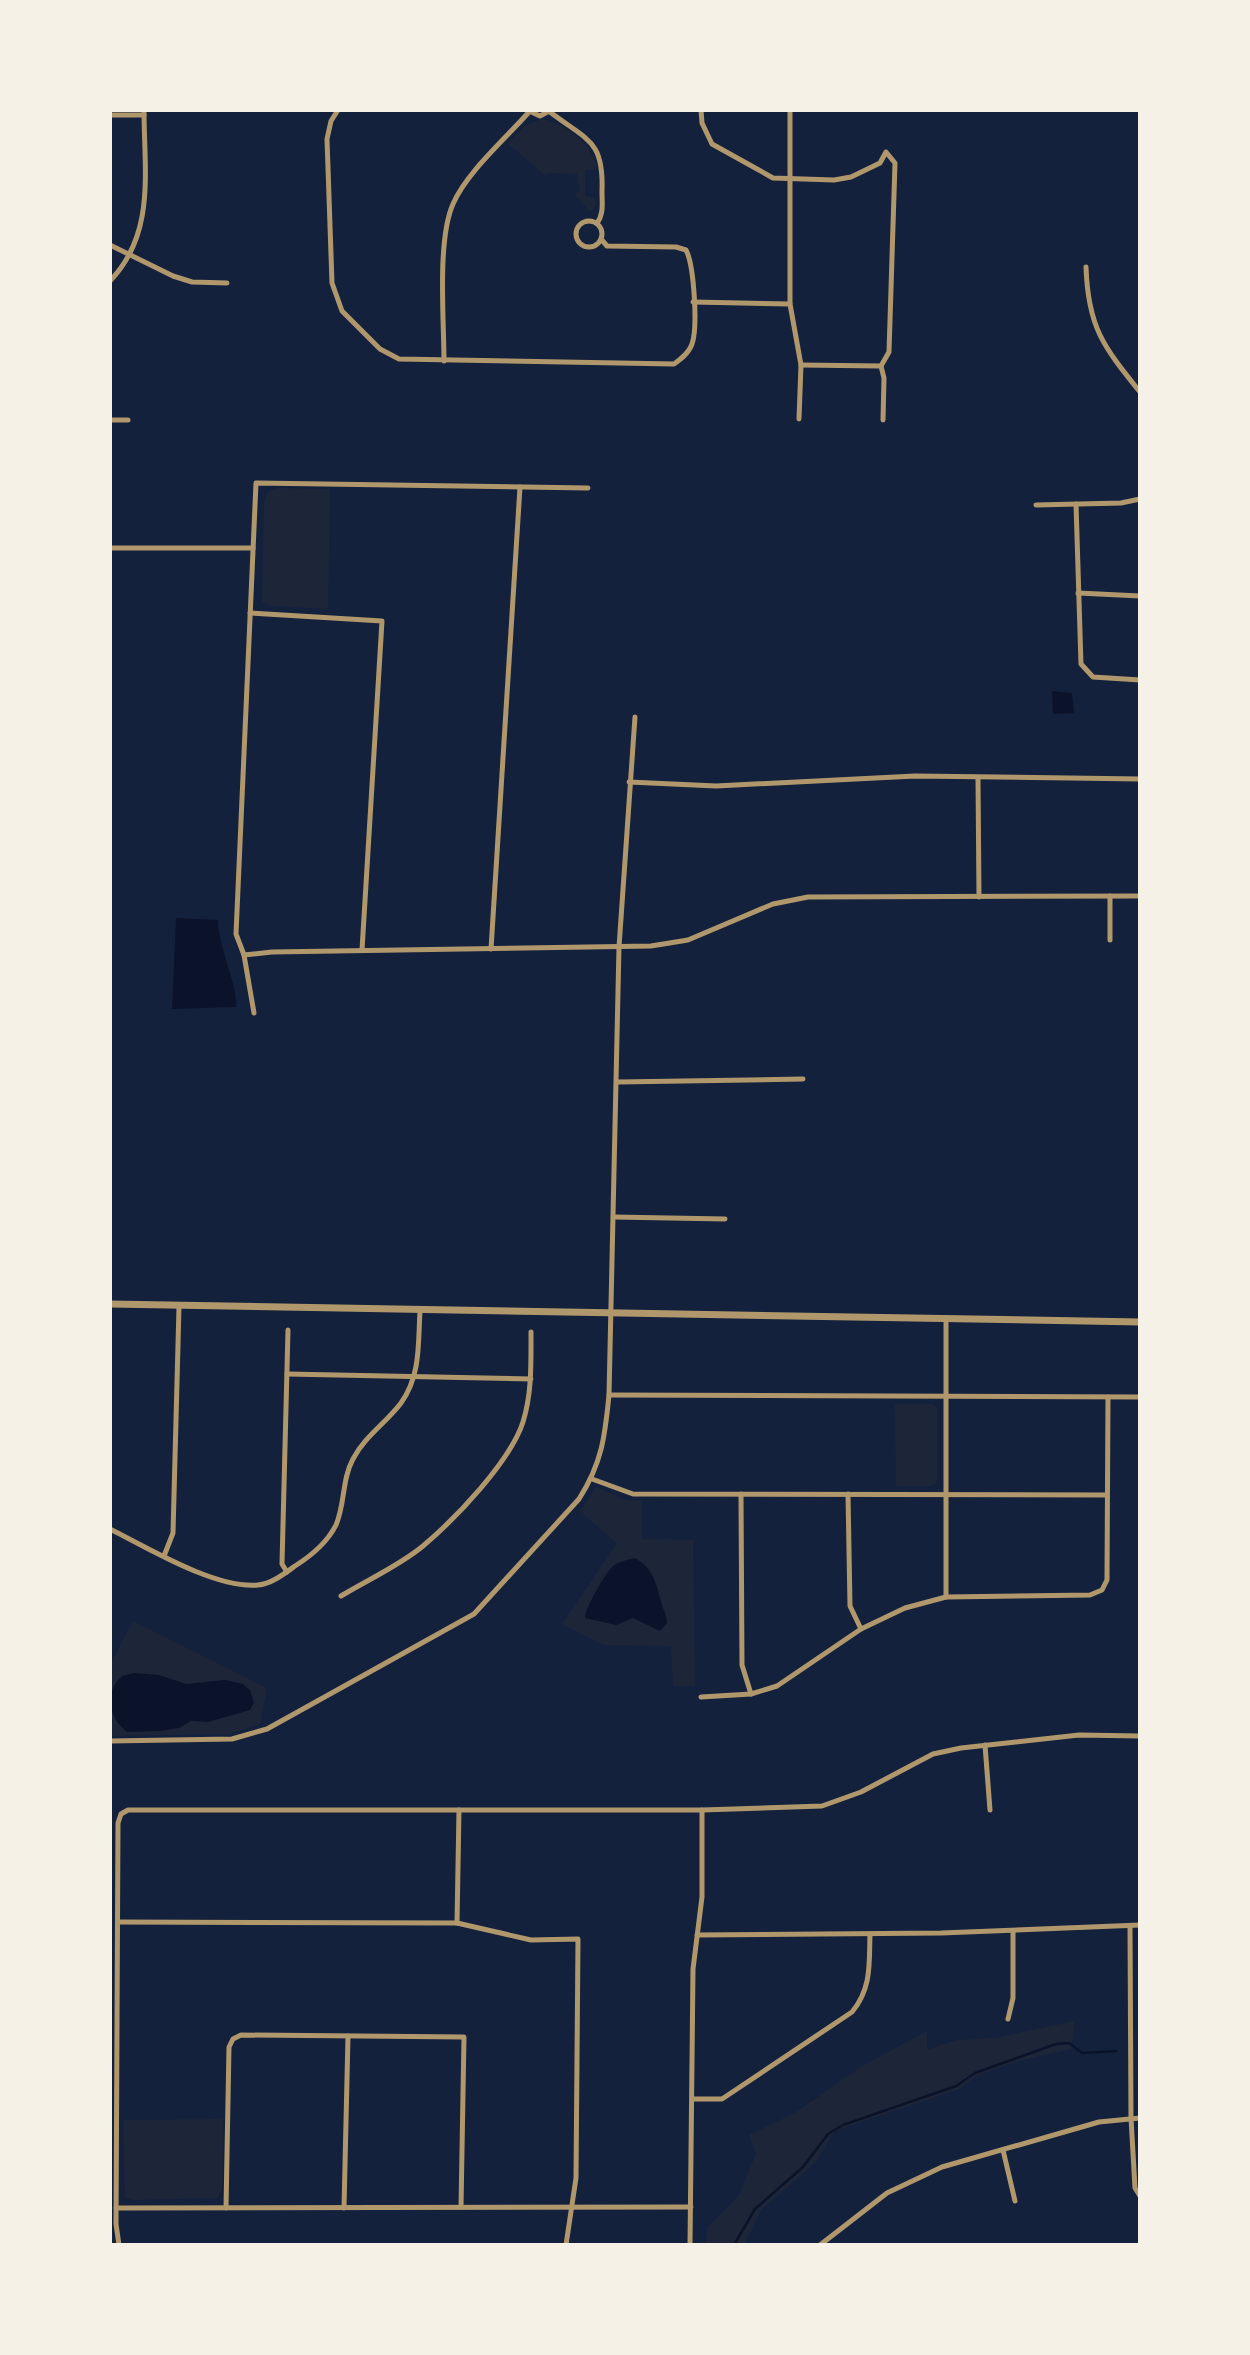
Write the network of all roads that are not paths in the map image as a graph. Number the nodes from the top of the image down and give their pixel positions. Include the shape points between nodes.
1 (338, 110) edge
2 (701, 110) edge
3 (790, 110) edge
4 (528, 111) edge
5 (550, 111) edge
6 (144, 113) edge
7 (110, 115) edge
8 (792, 178) junction
9 (597, 223) junction
10 (601, 239) junction
11 (110, 245) edge
12 (130, 256) junction
13 (1086, 267) dead end
14 (110, 281) edge
15 (228, 283) dead end
16 (693, 302) junction
17 (790, 304) junction
18 (443, 361) junction
19 (801, 365) junction
20 (881, 366) junction
21 (1140, 392) edge
22 (799, 419) dead end
23 (110, 420) edge
24 (128, 420) dead end
25 (883, 420) dead end
26 (520, 487) junction
27 (588, 488) dead end
28 (1140, 499) edge
29 (1036, 505) dead end
30 (1076, 505) junction
31 (110, 548) edge
32 (253, 548) junction
33 (1078, 593) junction
34 (1140, 596) edge
35 (250, 613) junction
36 (1140, 680) edge
37 (635, 717) dead end
38 (978, 778) junction
39 (1140, 779) edge
40 (629, 782) junction
41 (1111, 896) junction
42 (1140, 896) edge
43 (979, 897) junction
44 (1111, 940) dead end
45 (620, 947) junction
46 (491, 949) junction
47 (362, 950) junction
48 (244, 955) junction
49 (254, 1013) dead end
50 (803, 1079) dead end
51 (618, 1082) junction
52 (614, 1217) junction
53 (725, 1219) dead end
54 (110, 1304) edge
55 (179, 1307) junction
56 (420, 1311) junction
57 (611, 1313) junction
58 (946, 1318) junction
59 (1140, 1322) edge
60 (288, 1330) dead end
61 (531, 1332) dead end
62 (287, 1374) junction
63 (414, 1376) junction
64 (531, 1379) junction
65 (609, 1395) junction
66 (946, 1396) junction
67 (1108, 1397) junction
68 (1140, 1397) edge
69 (592, 1479) junction
70 (741, 1494) junction
71 (848, 1494) junction
72 (946, 1495) junction
73 (1107, 1495) junction
74 (110, 1529) edge
75 (164, 1556) junction
76 (287, 1572) junction
77 (341, 1595) dead end
78 (946, 1597) junction
79 (861, 1629) junction
80 (751, 1694) junction
81 (701, 1697) dead end
82 (1140, 1736) edge
83 (110, 1741) edge
84 (985, 1745) junction
85 (459, 1810) junction
86 (702, 1810) junction
87 (990, 1810) dead end
88 (118, 1922) junction
89 (457, 1923) junction
90 (1140, 1925) edge
91 (1130, 1926) junction
92 (1013, 1931) junction
93 (870, 1934) junction
94 (697, 1935) junction
95 (1008, 2019) dead end
96 (348, 2036) junction
97 (692, 2099) junction
98 (1131, 2118) junction
99 (1140, 2118) edge
100 (1003, 2150) junction
101 (1140, 2196) edge
102 (1015, 2201) dead end
103 (461, 2207) junction
104 (570, 2207) junction
105 (691, 2207) junction
106 (116, 2208) junction
107 (226, 2208) junction
108 (344, 2208) junction
109 (119, 2245) edge
110 (566, 2245) edge
111 (690, 2245) edge
112 (820, 2245) edge

1 - 18 street via 327,139 332,284 342,311 380,348 399,359
2 - 8 street via 712,144 774,178
3 - 8 street
4 - 5 street via 540,116
4 - 18 street via 453,204 445,233
5 - 9 street via 597,149 603,163 602,213
6 - 7 street
6 - 12 street via 143,214
8 - 17 street
8 - 20 street via 851,177 880,163 886,152 895,163 889,352
9 - 10 street
9 - 10 street via 582,223 576,235 587,246
10 - 16 street via 607,246 686,250 692,262
11 - 12 street
12 - 14 street
12 - 15 street via 192,282
13 - 21 street via 1093,325
16 - 17 street
16 - 18 street via 692,343 674,364
17 - 19 street
19 - 20 street
19 - 22 street
20 - 25 street
23 - 24 street
26 - 27 street
26 - 32 street via 256,483
26 - 46 street
28 - 30 street
29 - 30 street
30 - 33 street
31 - 32 street
32 - 35 street
33 - 34 street
33 - 36 street via 1079,656 1085,672 1102,679
35 - 47 street via 382,621
35 - 48 street via 236,934
37 - 40 street
38 - 39 street
38 - 40 street via 890,776 716,786
38 - 43 street
40 - 45 street
41 - 42 street
41 - 43 street
41 - 44 street
43 - 45 street via 808,897 773,904 688,940
45 - 46 street
45 - 51 street
46 - 47 street
47 - 48 street
48 - 49 street
50 - 51 street
51 - 52 street
52 - 53 street
52 - 57 street
54 - 55 street
55 - 56 street
55 - 75 street via 173,1532
56 - 57 street
56 - 63 street
57 - 58 street
57 - 65 street
58 - 59 street
58 - 66 street
60 - 62 street
61 - 64 street
62 - 63 street
62 - 76 street via 282,1564
63 - 64 street
63 - 76 street via 401,1403 370,1434 351,1463 335,1528 322,1546
64 - 77 street via 522,1426 485,1481 422,1548
65 - 66 street
65 - 69 street via 605,1444
66 - 67 street
66 - 72 street
67 - 68 street
67 - 73 street
69 - 70 street via 633,1494
69 - 83 street via 474,1614 267,1729 232,1739
70 - 71 street
70 - 80 street via 742,1665
71 - 72 street
71 - 79 street via 850,1606
72 - 73 street
72 - 78 street
73 - 78 street via 1107,1580 1102,1590 1090,1595
74 - 75 street
75 - 76 street via 191,1570 244,1585 260,1585
78 - 79 street via 905,1608
79 - 80 street via 777,1686
80 - 81 street
82 - 84 street via 1079,1735
84 - 86 street via 933,1754 851,1797 822,1806
84 - 87 street
85 - 86 street
85 - 88 street via 128,1810 121,1814
85 - 89 street
86 - 94 street
88 - 89 street
88 - 106 street
89 - 104 street via 531,1940 578,1939 576,2178
90 - 91 street
91 - 92 street
91 - 98 street
92 - 93 street
92 - 95 street via 1013,1998
93 - 94 street
93 - 97 street via 869,1982 865,1997 852,2012 722,2099
94 - 97 street
96 - 103 street via 464,2037
96 - 107 street via 241,2035 233,2039 229,2047
96 - 108 street
97 - 105 street
98 - 99 street
98 - 100 street via 1099,2122
98 - 101 street via 1135,2188
100 - 102 street
100 - 112 street via 942,2166 887,2193
103 - 104 street
103 - 108 street
104 - 105 street
104 - 110 street
105 - 111 street
106 - 107 street
106 - 109 street
107 - 108 street

